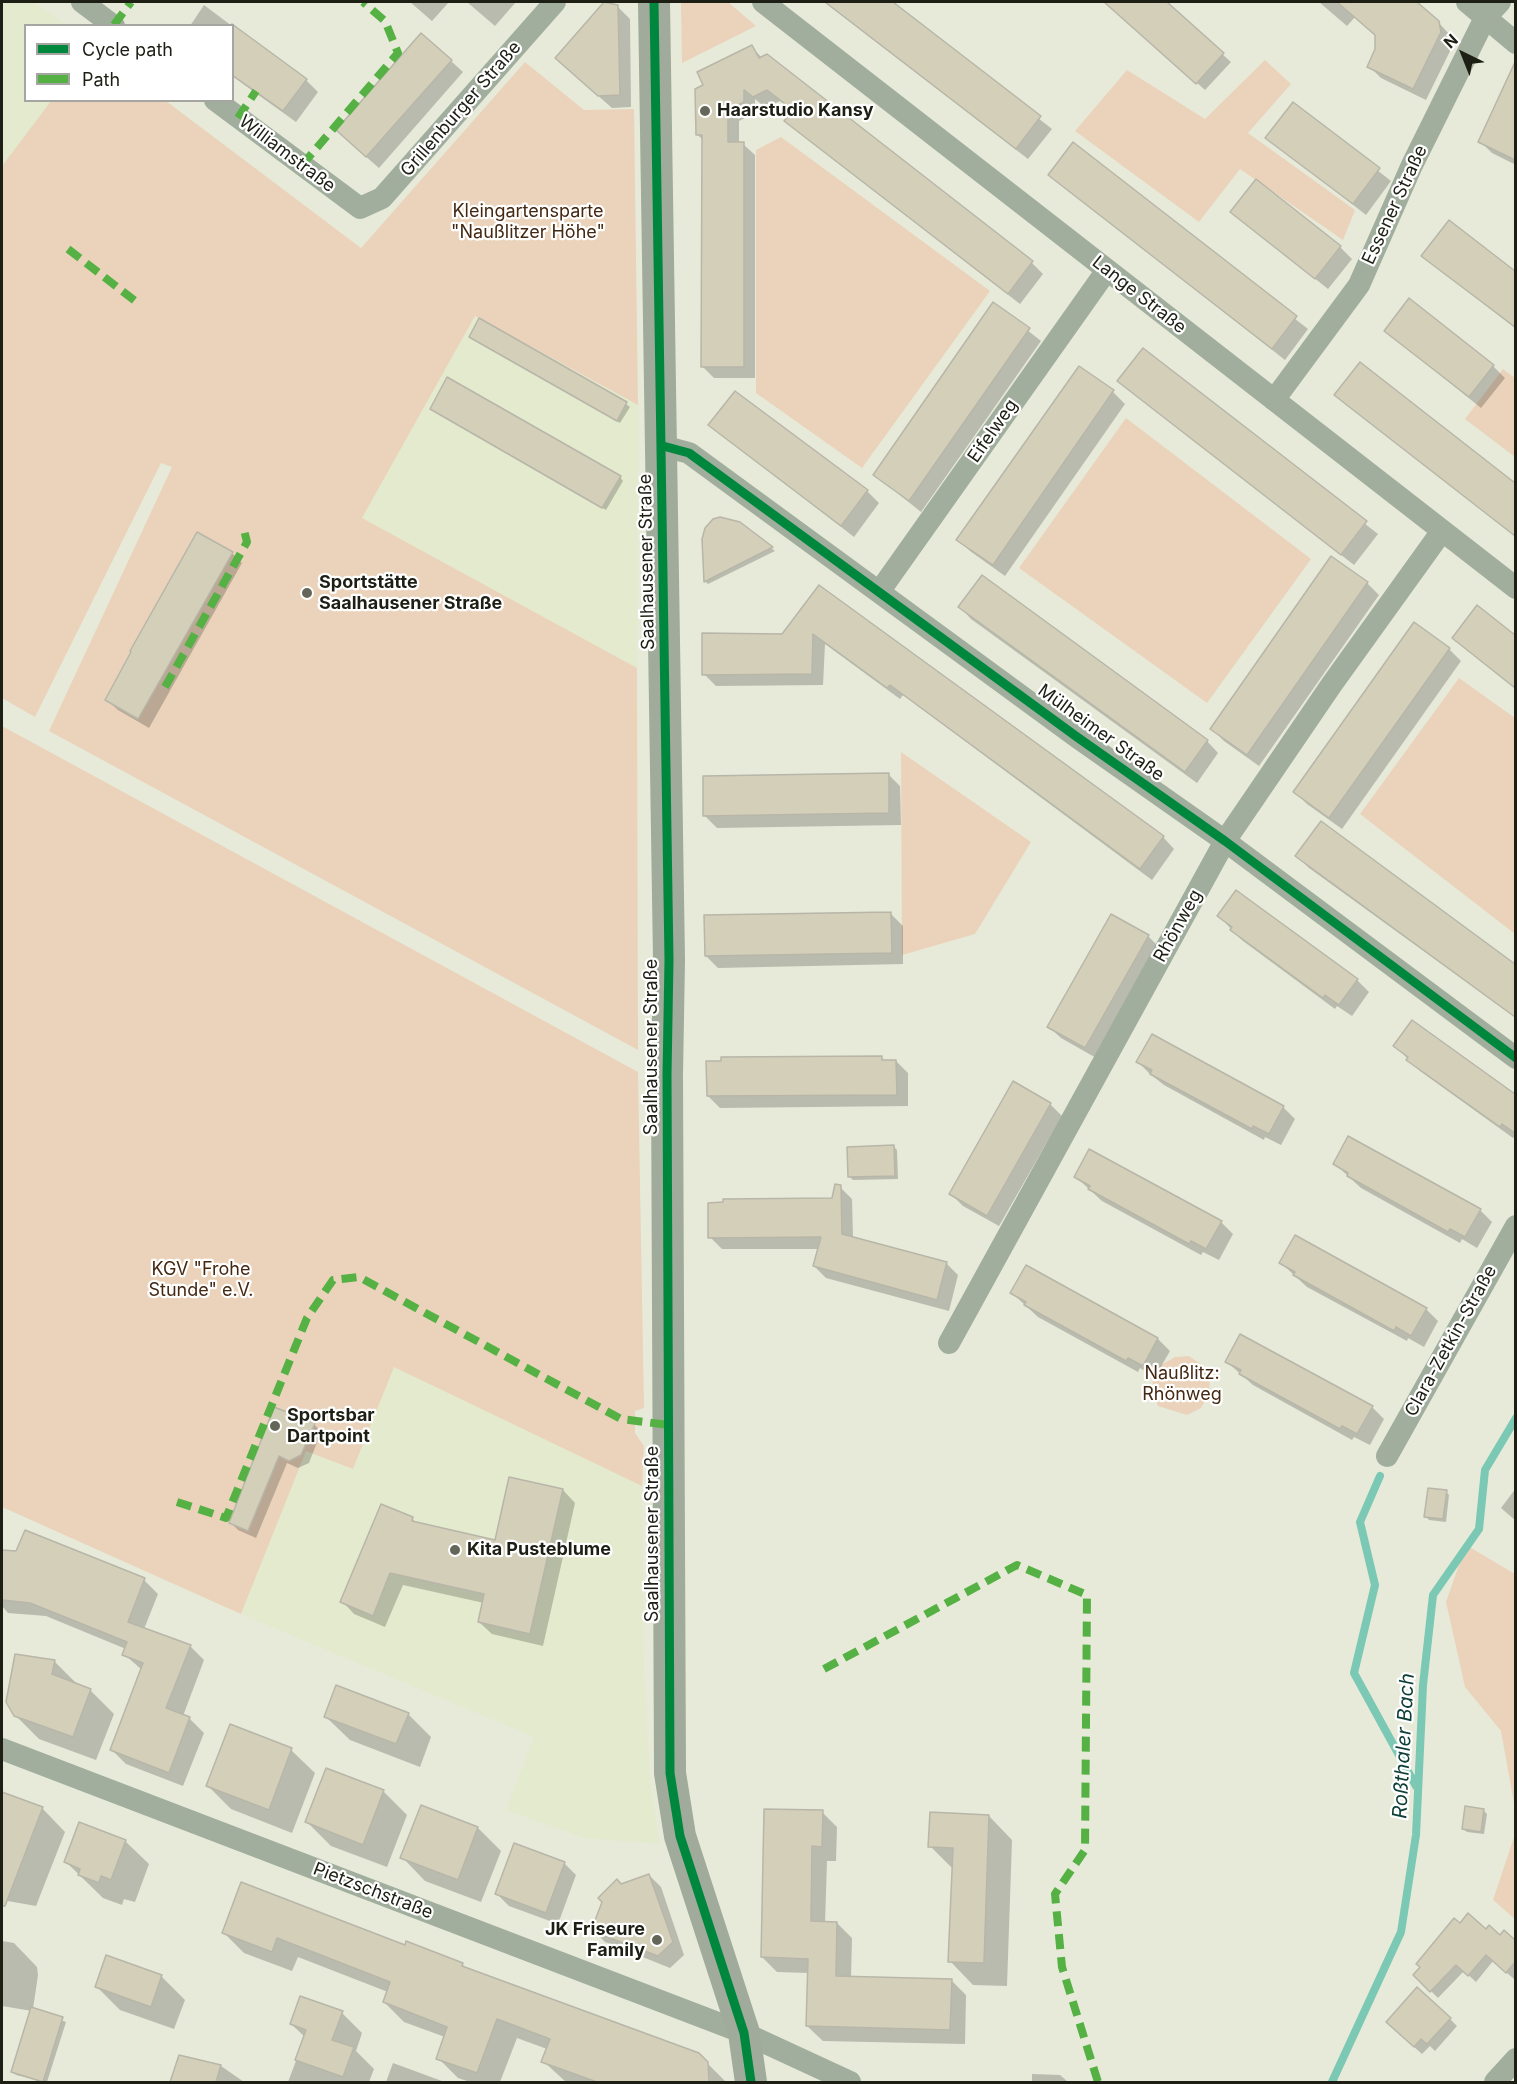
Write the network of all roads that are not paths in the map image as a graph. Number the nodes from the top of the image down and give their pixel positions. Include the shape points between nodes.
1 (82, 2) edge
2 (555, 2) edge
3 (654, 2) edge
4 (763, 2) edge
5 (1467, 2) edge
6 (1493, 10) edge
7 (111, 24) edge
8 (1515, 44) edge
9 (218, 102) edge
10 (360, 208) joint
11 (1107, 270) junction
12 (1274, 400) junction
13 (663, 446) junction
14 (1442, 531) junction
15 (1515, 588) edge
16 (879, 592) junction
17 (1225, 841) junction
18 (1515, 1058) edge
19 (1515, 1226) edge
20 (949, 1343) dead end
21 (1387, 1456) dead end
22 (2, 1749) edge
23 (744, 2033) junction
24 (1515, 2059) edge
25 (751, 2082) edge
26 (850, 2082) edge
27 (1495, 2082) edge

1 - 7 street
2 - 10 street, Grillenburger Straße via 390,190
3 - 13 street, Saalhausener Straße
4 - 11 street, Lange Straße
5 - 6 street
6 - 8 street
6 - 12 street, Essener Straße via 1412,165 1359,285
9 - 10 street, Williamstraße
11 - 12 street, Lange Straße
11 - 16 street, Eifelweg
12 - 14 street, Lange Straße
13 - 16 street, Mülheimer Straße via 689,453
13 - 23 street, Saalhausener Straße via 669,960 670,1773 680,1836
14 - 15 street, Lange Straße
14 - 17 street, Rhönweg
16 - 17 street, Mülheimer Straße
17 - 18 street, Mülheimer Straße
17 - 20 street, Rhönweg
19 - 21 street, Clara-Zetkin-Straße
22 - 23 street, Pietzschstraße
23 - 25 street, Saalhausener Straße
23 - 26 street, Pietzschstraße
24 - 27 street

